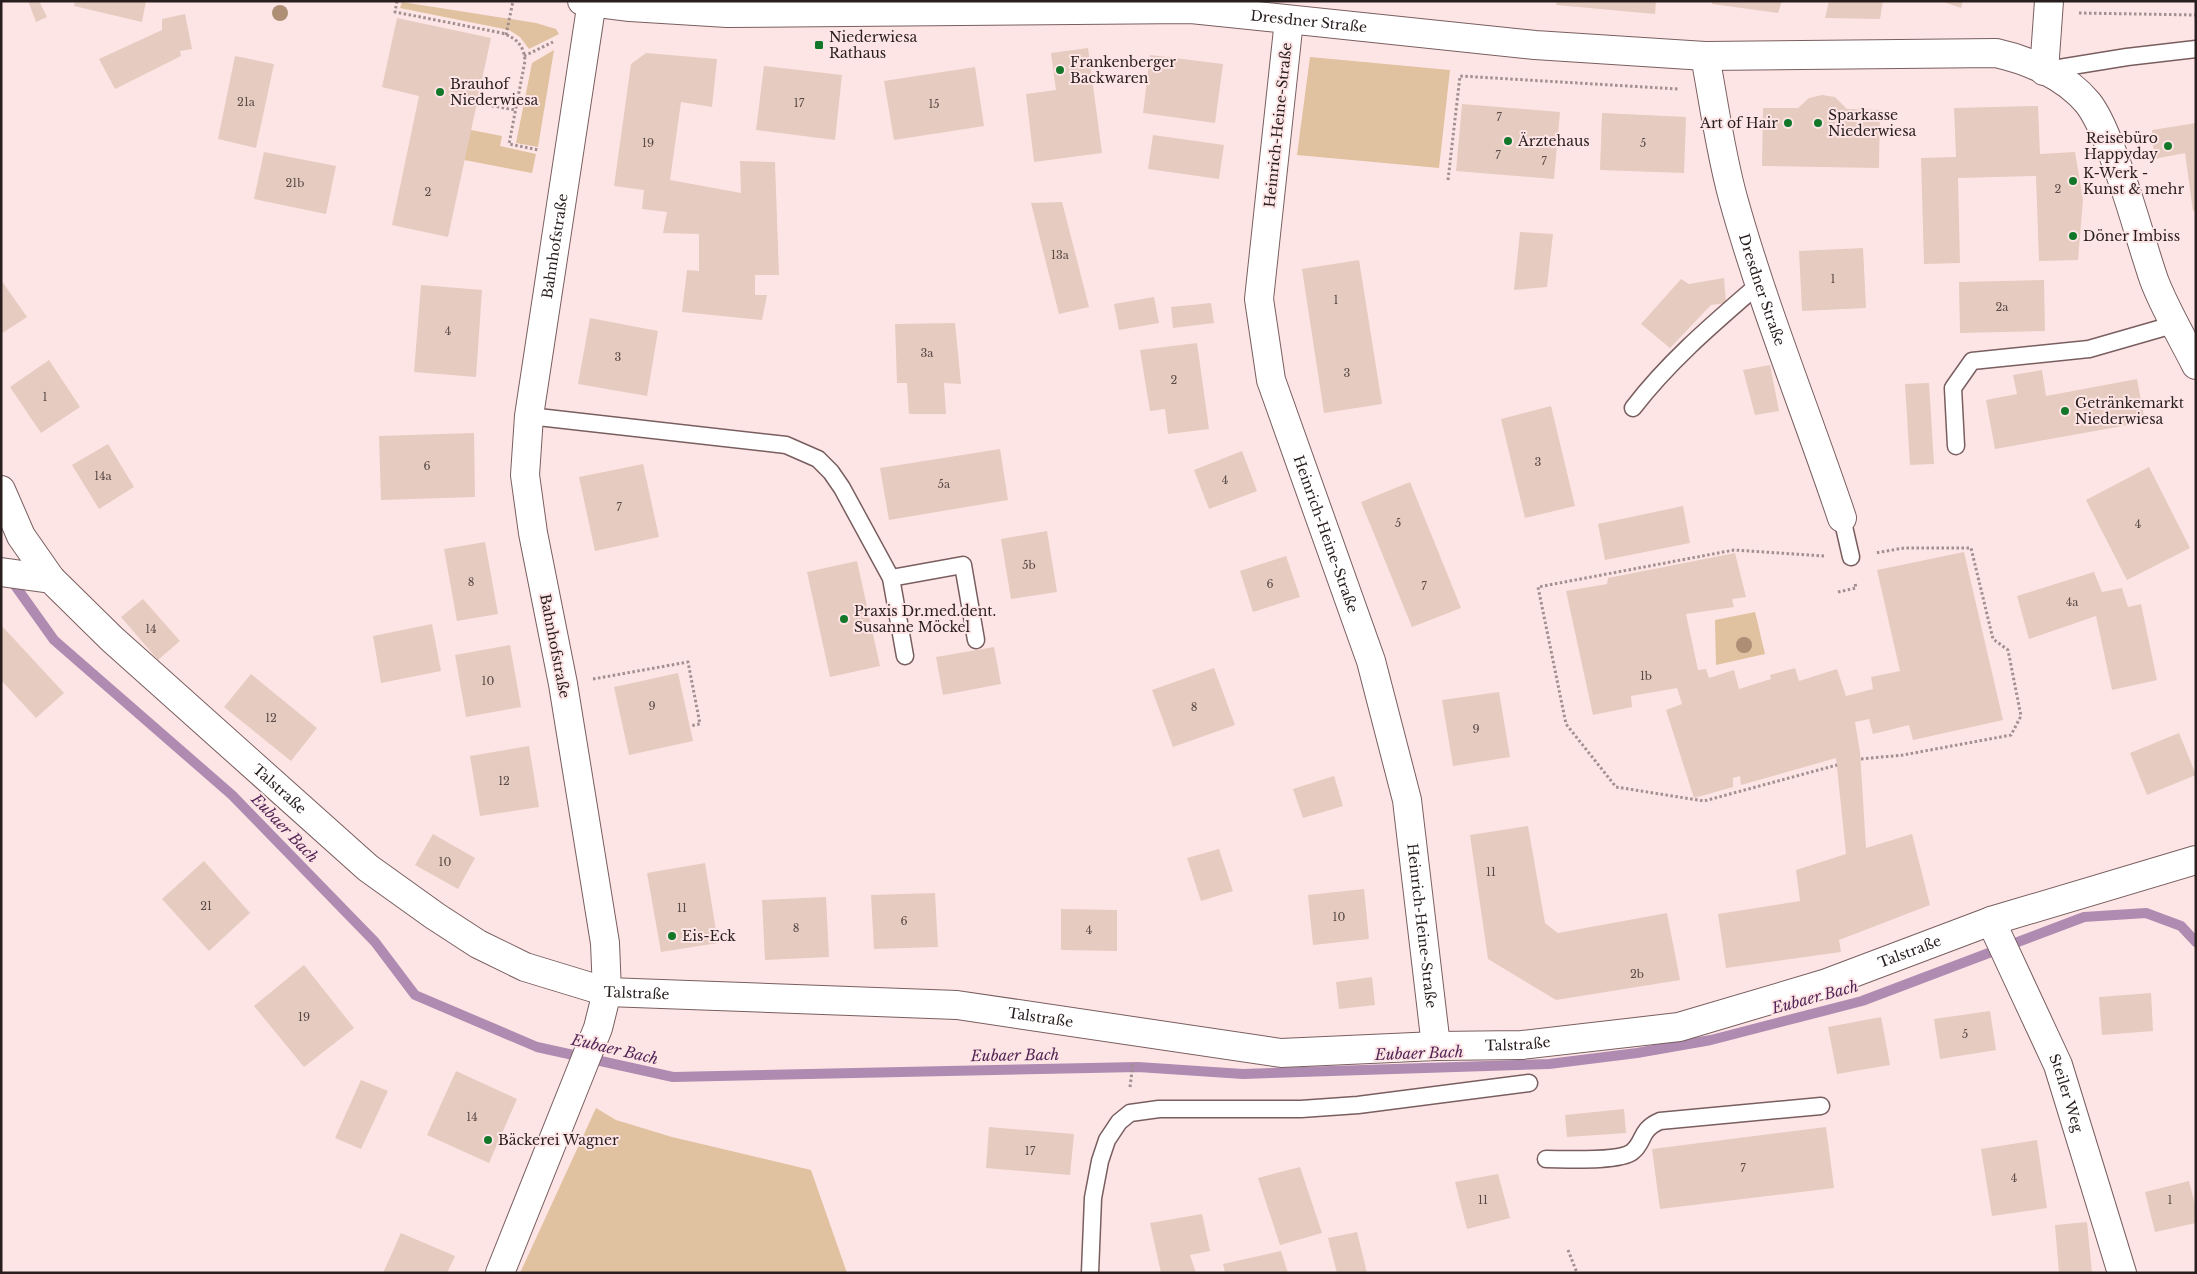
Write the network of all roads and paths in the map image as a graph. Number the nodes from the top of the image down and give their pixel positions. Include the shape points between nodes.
1 (397, 1) edge
2 (513, 1) edge
3 (589, 2) edge
4 (856, 6) edge
5 (2049, 7) edge
6 (2196, 15) edge
7 (1289, 20) junction
8 (506, 34) junction
9 (2196, 49) edge
10 (1705, 56) junction
11 (2044, 71) junction
12 (1712, 91) junction
13 (477, 103) dead end
14 (516, 110) junction
15 (569, 156) junction
16 (1448, 180) dead end
17 (1759, 284) junction
18 (2176, 324) junction
19 (2196, 365) edge
20 (1633, 408) dead end
21 (529, 416) junction
22 (1956, 446) dead end
23 (1, 490) edge
24 (1842, 518) joint
25 (1851, 557) junction
26 (1, 572) edge
27 (44, 578) junction
28 (891, 578) junction
29 (976, 640) dead end
30 (905, 656) dead end
31 (599, 678) dead end
32 (690, 726) dead end
33 (1861, 759) dead end
34 (1837, 765) dead end
35 (2196, 860) edge
36 (1995, 929) junction
37 (607, 992) junction
38 (1436, 1046) junction
39 (1133, 1062) dead end
40 (1529, 1083) dead end
41 (1130, 1101) junction
42 (1821, 1106) dead end
43 (1546, 1160) dead end
44 (1568, 1250) dead end
45 (500, 1273) edge
46 (1090, 1273) edge
47 (1577, 1273) edge
48 (2122, 1273) edge

1 - 8 path via 395,12
2 - 8 path
3 - 4 street, Dresdner Straße via 728,12
3 - 15 street, Bahnhofstraße
4 - 7 street, Dresdner Straße via 1190,9
5 - 6 path
5 - 11 street
7 - 10 street, Dresdner Straße via 1564,48
7 - 38 street, Heinrich-Heine-Straße via 1260,300 1270,372 1371,661 1408,800
8 - 14 path via 516,39 524,56
9 - 11 lane
10 - 11 street, Dresdner Straße via 1996,53 2032,63
10 - 12 street, Dresdner Straße
11 - 18 street, Dresdner Straße via 2073,89 2099,120 2119,168 2155,281
12 - 16 path via 1460,76
12 - 17 street, Dresdner Straße via 1732,196
13 - 14 path
14 - 15 path via 509,144
15 - 21 street, Bahnhofstraße
17 - 20 lane via 1688,346
17 - 24 street, Dresdner Straße
18 - 19 street, Dresdner Straße
18 - 22 lane via 2089,349 1972,360 1953,388
21 - 28 lane via 786,445 802,451 818,459 831,472
21 - 37 street, Bahnhofstraße via 524,475 563,684 605,943
23 - 27 street, Talstraße
24 - 25 lane
25 - 33 path via 1904,548 1971,548 1993,639 2008,650 2021,716 2011,734 1903,755
25 - 34 path via 1734,550 1538,587 1566,724 1616,787 1704,801
26 - 27 street
27 - 37 street, Talstraße via 368,868 478,944 525,968
28 - 29 lane via 963,565
28 - 30 lane
31 - 32 path via 688,662 700,724
35 - 36 street, Talstraße
36 - 38 street, Talstraße via 1679,1027 1522,1045
36 - 48 street, Steiler Weg via 2058,1065
37 - 38 street, Talstraße via 957,1005 1281,1052
37 - 45 street, Bahnhofstraße via 598,1028
39 - 41 path
40 - 41 lane via 1301,1109 1159,1109
41 - 46 lane via 1107,1140 1100,1161 1093,1198
42 - 43 lane via 1660,1121 1649,1126 1633,1151 1619,1157
44 - 47 path

